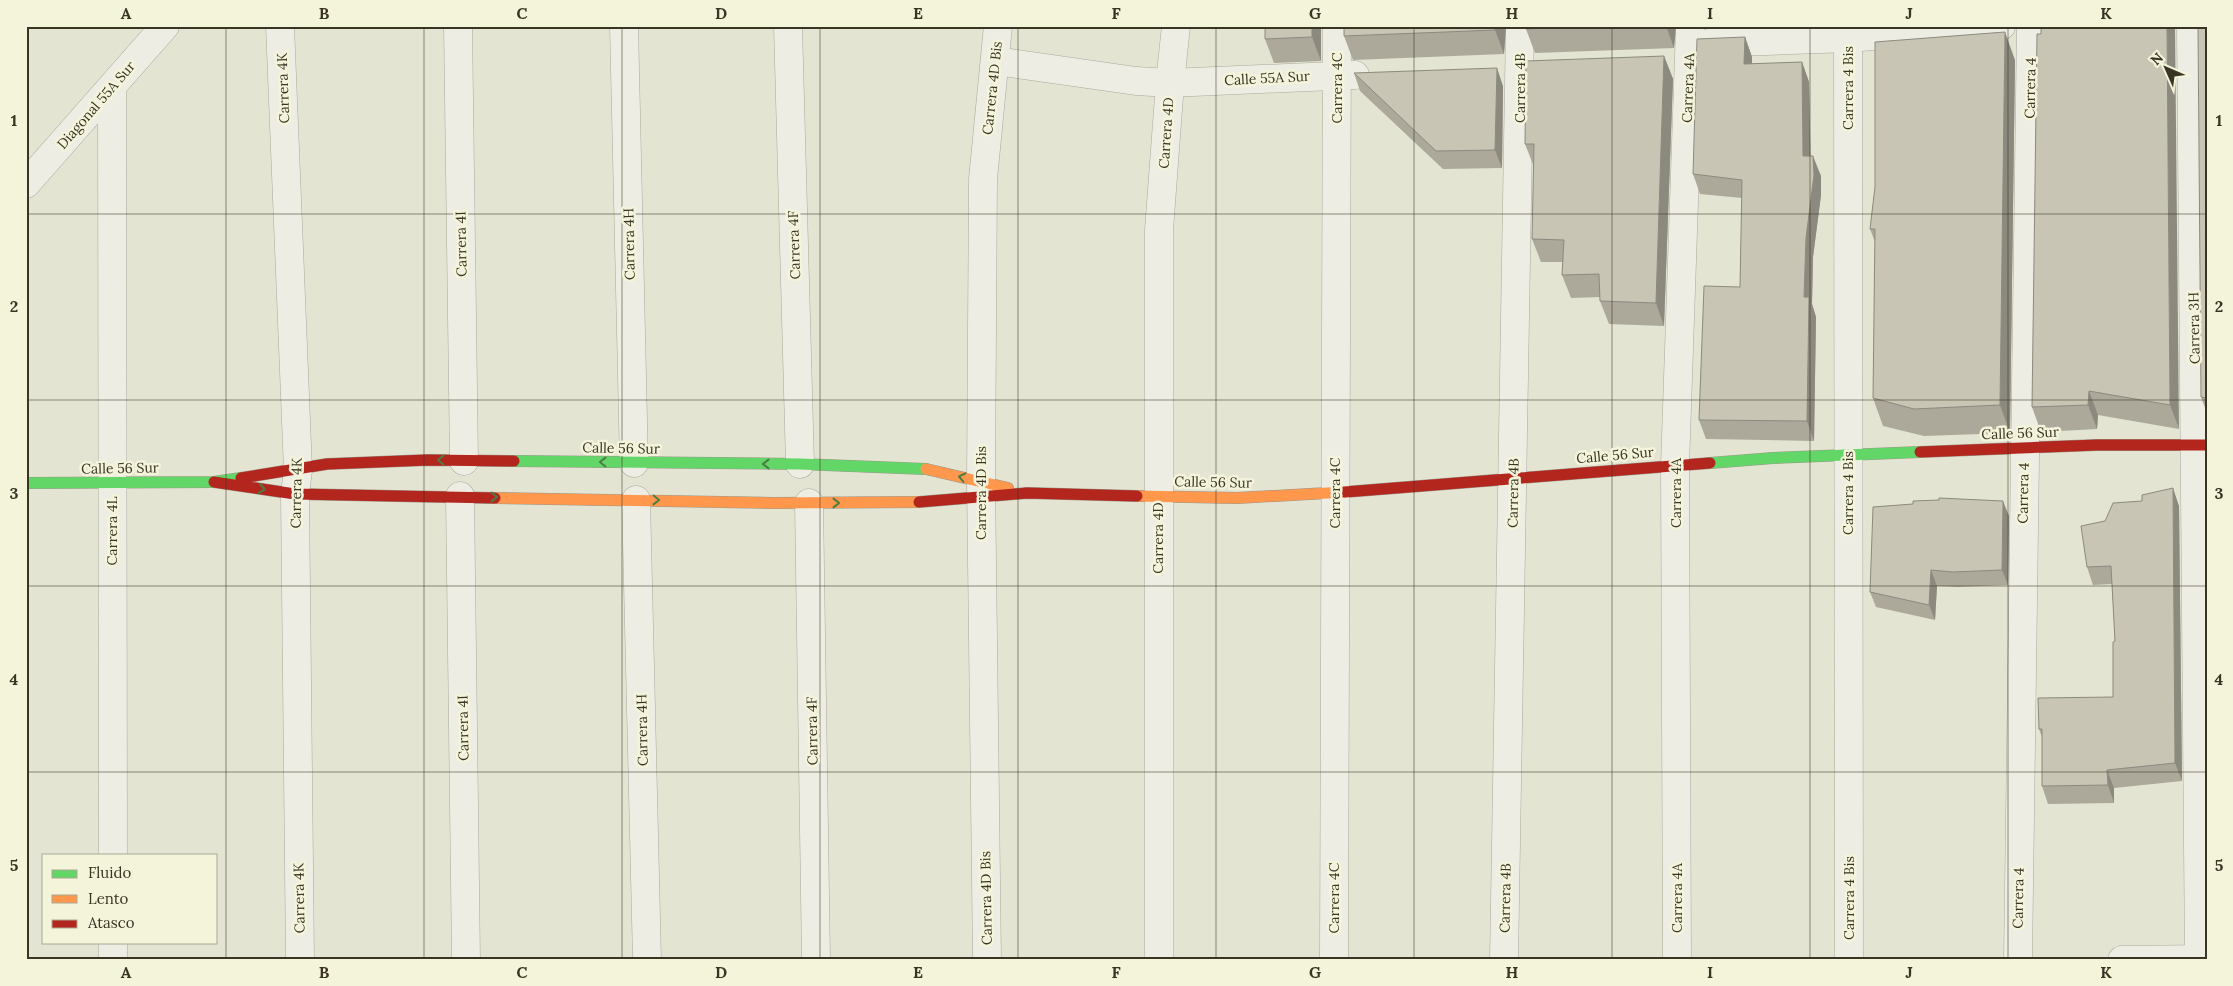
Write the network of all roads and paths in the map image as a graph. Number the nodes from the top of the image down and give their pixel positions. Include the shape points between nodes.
1 (165, 26) edge
2 (280, 26) edge
3 (458, 26) edge
4 (624, 26) edge
5 (788, 26) edge
6 (998, 26) edge
7 (1176, 26) edge
8 (1337, 26) edge
9 (1520, 26) edge
10 (2001, 26) edge
11 (2031, 26) edge
12 (2191, 26) edge
13 (1848, 32) edge
14 (1690, 44) edge
15 (996, 61) junction
16 (1660, 64) edge
17 (1530, 70) junction
18 (1492, 71) edge
19 (1376, 74) edge
20 (1338, 75) junction
21 (1170, 83) junction
22 (112, 87) junction
23 (26, 184) edge
24 (2201, 445) edge
25 (2024, 448) junction
26 (1848, 455) junction
27 (464, 461) junction
28 (634, 463) junction
29 (800, 464) junction
30 (1675, 466) junction
31 (1513, 479) junction
32 (214, 482) junction
33 (296, 482) junction
34 (26, 483) edge
35 (112, 483) junction
36 (981, 490) junction
37 (1027, 493) junction
38 (1335, 493) junction
39 (460, 496) junction
40 (1158, 496) junction
41 (636, 500) junction
42 (809, 503) junction
43 (113, 854) edge
44 (113, 944) edge
45 (2199, 959) edge
46 (2207, 959) edge
47 (113, 960) edge
48 (300, 960) edge
49 (466, 960) edge
50 (647, 960) edge
51 (816, 960) edge
52 (986, 960) edge
53 (1159, 960) edge
54 (1334, 960) edge
55 (1504, 960) edge
56 (1678, 960) edge
57 (1849, 960) edge
58 (2018, 960) edge
59 (2122, 960) edge

1 - 22 street, Diagonal 55A Sur
2 - 33 street, Carrera 4K
3 - 27 street, Carrera 4I
4 - 28 street, Carrera 4H
5 - 29 street, Carrera 4F
6 - 15 street, Carrera 4D Bis
7 - 21 street, Carrera 4D
8 - 20 street, Carrera 4C
9 - 17 street, Carrera 4B
10 - 13 street
11 - 25 street, Carrera 4
12 - 24 street, Carrera 3H
13 - 14 street
13 - 26 street, Carrera 4 Bis
14 - 16 street
14 - 30 street, Carrera 4A
15 - 21 street, Calle 55A Sur via 1136,82
15 - 36 street, Carrera 4D Bis via 983,179
17 - 18 street
17 - 31 street, Carrera 4B
19 - 20 street, Calle 55A Sur
20 - 21 street, Calle 55A Sur
20 - 38 street, Carrera 4C
21 - 40 street, Carrera 4D via 1159,230
22 - 23 street, Diagonal 55A Sur
22 - 35 street, Carrera 4L
24 - 25 street, Calle 56 Sur
24 - 45 street, Carrera 3H
25 - 26 street, Calle 56 Sur
25 - 58 street, Carrera 4
26 - 30 street, Calle 56 Sur
26 - 57 street, Carrera 4 Bis
28 -> 27 street, Calle 56 Sur
27 -> 33 street, Calle 56 Sur via 327,464
29 -> 28 street, Calle 56 Sur
36 -> 29 street, Calle 56 Sur via 925,469
30 - 31 street, Calle 56 Sur
30 - 56 street, Carrera 4A
31 - 38 street, Calle 56 Sur
31 - 55 street, Carrera 4B
32 -> 33 street, Calle 56 Sur
32 - 33 street, Calle 56 Sur
32 - 35 street, Calle 56 Sur
33 - 39 street, Calle 56 Sur
33 - 48 street, Carrera 4K
34 - 35 street, Calle 56 Sur
35 - 43 street, Carrera 4L
36 - 37 street, Calle 56 Sur
36 - 37 street, Calle 56 Sur
42 -> 36 street, Calle 56 Sur via 930,502
36 - 52 street, Carrera 4D Bis
37 - 40 street, Calle 56 Sur
38 - 40 street, Calle 56 Sur via 1237,498
38 - 54 street, Carrera 4C
39 -> 41 street, Calle 56 Sur
39 - 49 street, Carrera 4I
40 - 53 street, Carrera 4D
41 -> 42 street, Calle 56 Sur
41 - 50 street, Carrera 4H
42 - 51 street, Carrera 4F
44 - 47 street
45 - 46 street
45 - 59 street

